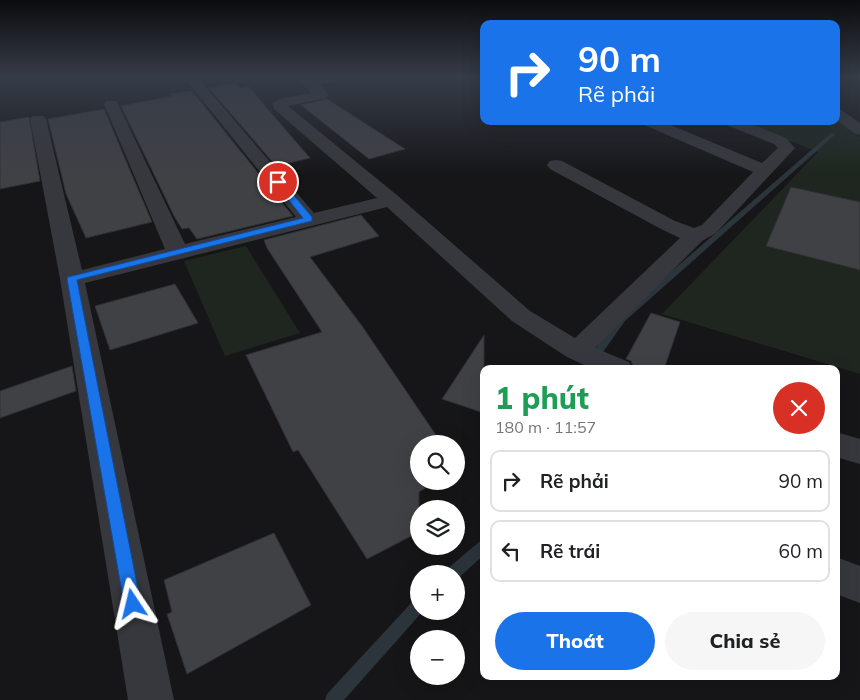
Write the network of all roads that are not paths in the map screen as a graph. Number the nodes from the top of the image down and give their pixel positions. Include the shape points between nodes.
1 (114, 110) edge
2 (217, 110) edge
3 (283, 110) edge
4 (840, 116) edge
5 (38, 119) dead end
6 (656, 125) edge
7 (739, 125) edge
8 (860, 130) edge
9 (556, 165) dead end
10 (765, 172) junction
11 (392, 200) junction
12 (308, 219) junction
13 (694, 236) junction
14 (177, 252) junction
15 (72, 279) junction
16 (577, 351) junction
17 (610, 365) edge
18 (840, 445) edge
19 (860, 452) edge
20 (840, 577) edge
21 (860, 585) edge
22 (151, 700) edge

1 - 14 street
2 - 12 street
3 - 11 street
4 - 8 street
5 - 15 street
6 - 10 street
7 - 10 street via 785,144 787,148
9 - 13 street
10 - 13 street via 709,229
11 - 12 street
11 - 16 street via 521,316
12 - 14 street
13 - 16 street
14 - 15 street
15 - 22 street
16 - 17 street
18 - 19 street
20 - 21 street

